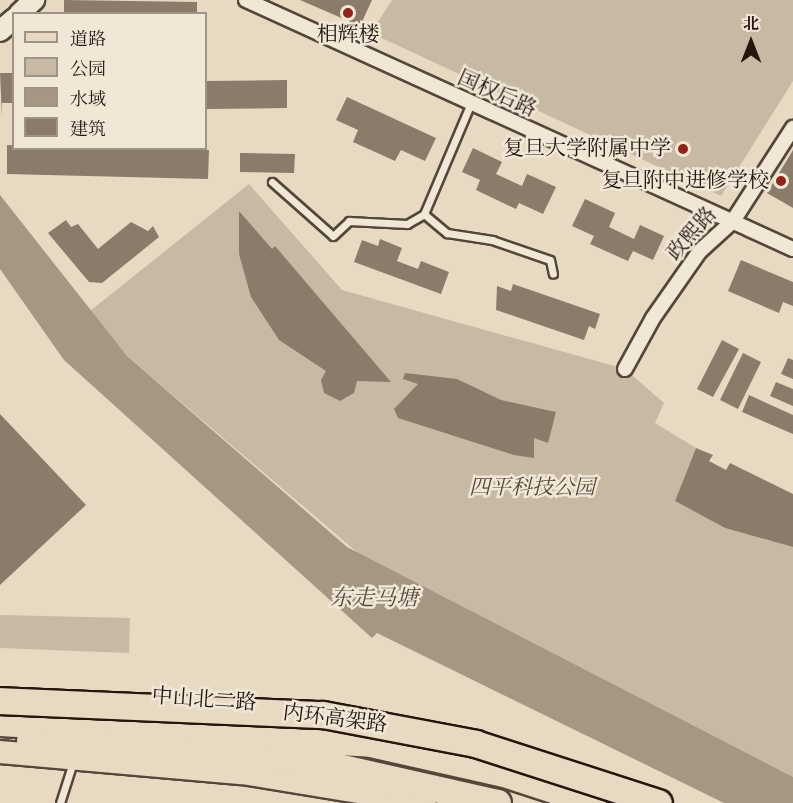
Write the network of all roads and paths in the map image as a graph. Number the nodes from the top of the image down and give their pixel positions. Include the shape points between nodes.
1 (34, 0) edge
2 (246, 0) edge
3 (21, 12) edge
4 (12, 21) edge
5 (0, 31) edge
6 (470, 105) junction
7 (793, 128) edge
8 (272, 182) dead end
9 (424, 214) junction
10 (733, 221) junction
11 (793, 249) edge
12 (553, 274) dead end
13 (625, 369) dead end
14 (0, 690) edge
15 (0, 702) edge
16 (0, 723) edge
17 (0, 739) edge
18 (0, 752) edge
19 (74, 758) junction
20 (60, 803) edge
21 (425, 803) edge
22 (498, 803) edge
23 (592, 803) edge
24 (609, 803) edge
25 (659, 803) edge

1 - 3 street
2 - 6 street, 国权后路
4 - 5 street
6 - 9 lane
6 - 10 street, 国权后路
7 - 10 street, 政熙路
8 - 9 lane via 333,236 349,221 407,224
9 - 12 lane via 447,233 492,240 550,260
10 - 11 street, 国权后路
10 - 13 street, 政熙路 via 700,251
14 - 24 main road, 中山北二路 via 215,700 334,715 443,742
15 - 25 highway, 内环高架路, bridge via 323,715 476,744
16 - 23 highway, 内环高架路 via 371,744 504,774
17 - 22 highway via 338,767
18 - 19 main road
19 - 20 lane
19 - 21 main road via 326,783

